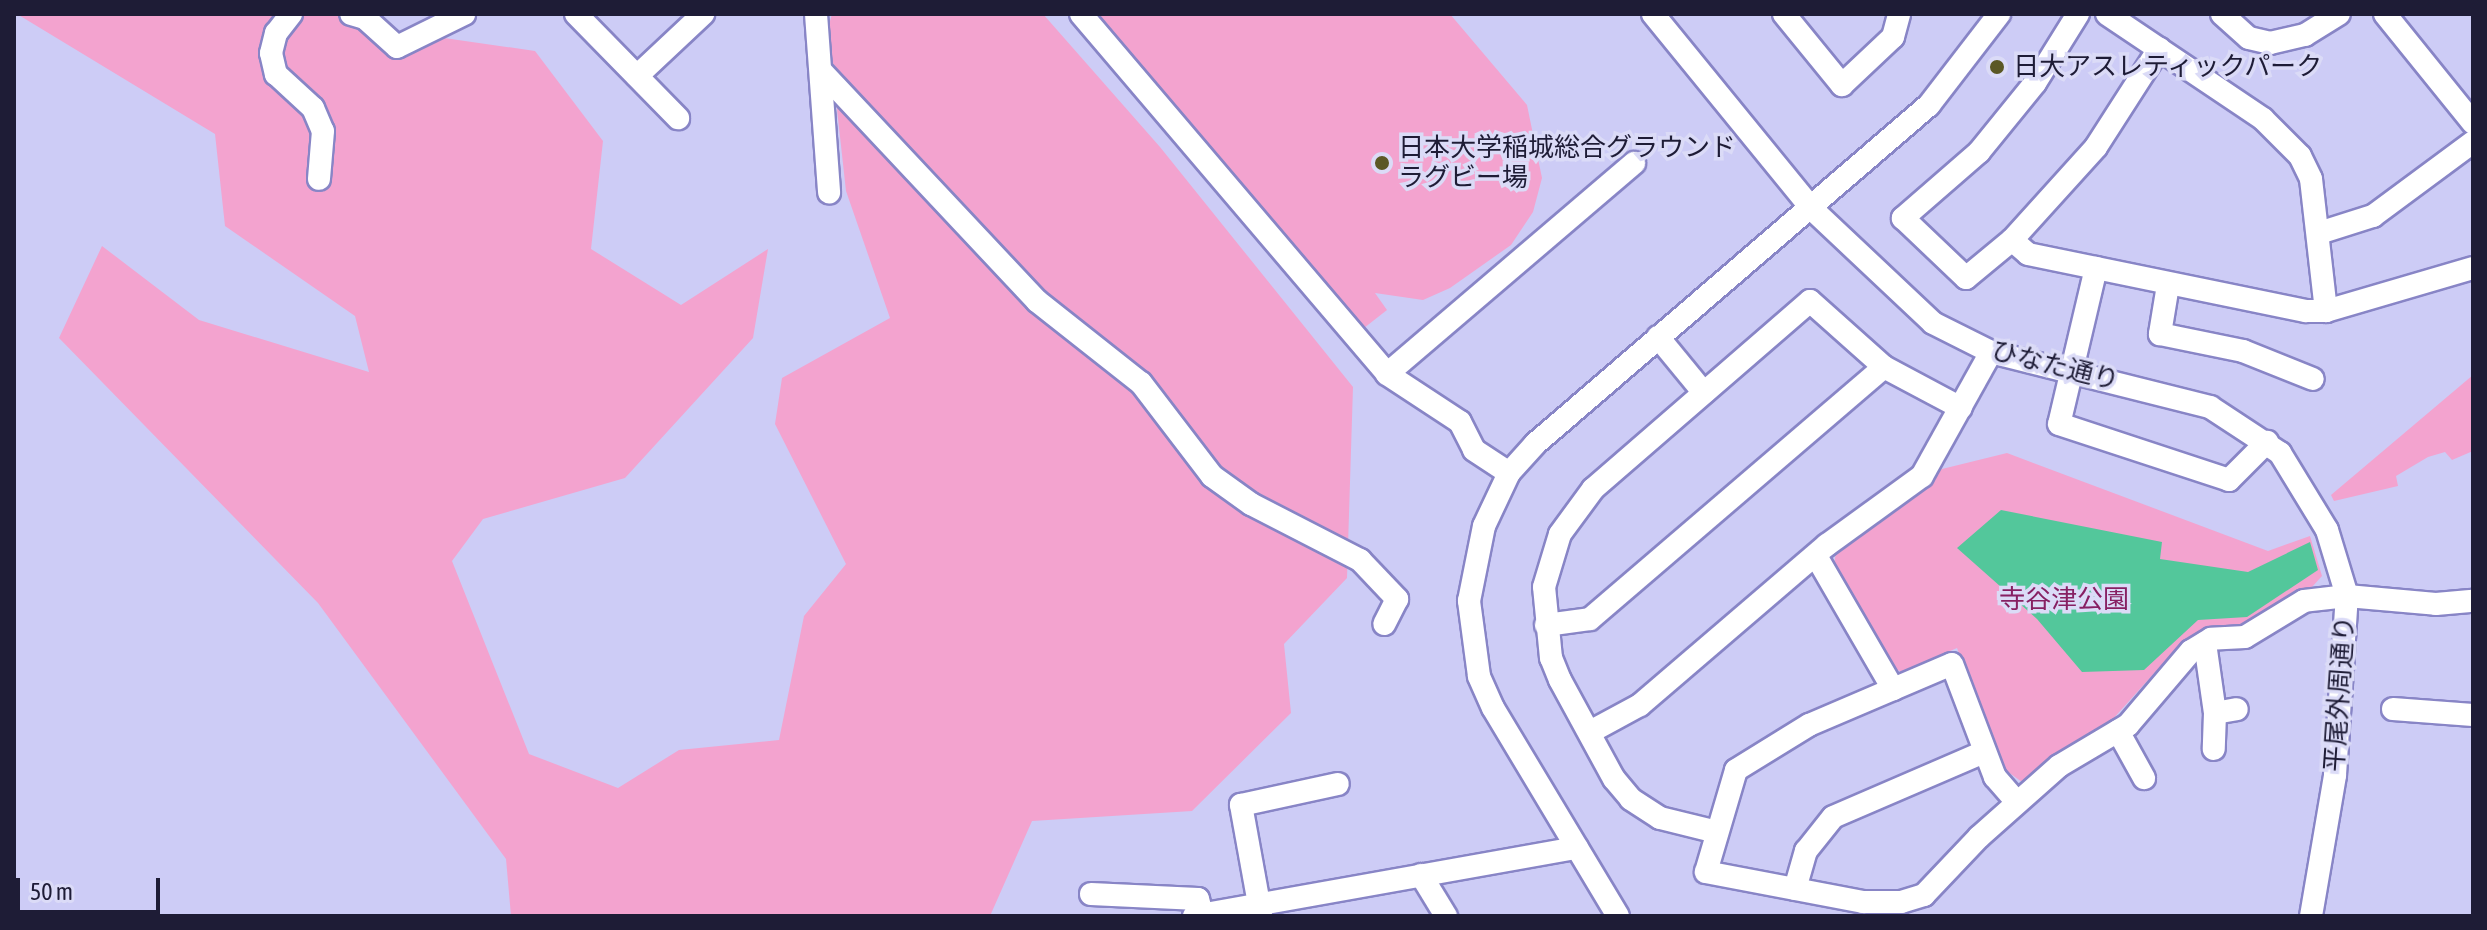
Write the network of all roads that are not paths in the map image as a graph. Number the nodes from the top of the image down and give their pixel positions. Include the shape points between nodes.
1 (291, 14) edge
2 (351, 14) edge
3 (464, 14) edge
4 (576, 14) edge
5 (703, 14) edge
6 (816, 14) edge
7 (1081, 14) edge
8 (1784, 14) edge
9 (1899, 14) edge
10 (1999, 14) edge
11 (2078, 14) edge
12 (2107, 14) edge
13 (2222, 14) edge
14 (2339, 14) edge
15 (2385, 14) edge
16 (1660, 17) edge
17 (2159, 49) junction
18 (823, 73) junction
19 (637, 76) junction
20 (2473, 86) edge
21 (2455, 100) junction
22 (678, 118) dead end
23 (2473, 123) edge
24 (2473, 142) edge
25 (1634, 163) dead end
26 (319, 179) dead end
27 (829, 193) dead end
28 (1812, 209) junction
29 (2319, 233) junction
30 (2012, 240) junction
31 (2096, 268) junction
32 (2473, 268) edge
33 (2168, 285) junction
34 (2326, 311) junction
35 (1658, 337) junction
36 (1991, 352) junction
37 (1884, 367) junction
38 (2073, 372) junction
39 (1387, 374) junction
40 (2313, 379) dead end
41 (1704, 393) junction
42 (1961, 408) junction
43 (2267, 442) junction
44 (1509, 473) junction
45 (1816, 556) junction
46 (2347, 596) junction
47 (2473, 601) edge
48 (1384, 624) dead end
49 (1546, 625) junction
50 (2205, 643) junction
51 (1893, 689) junction
52 (2393, 709) dead end
53 (2473, 715) edge
54 (2118, 731) junction
55 (1590, 732) junction
56 (2214, 749) dead end
57 (1984, 752) junction
58 (2144, 778) dead end
59 (1338, 784) dead end
60 (2017, 802) junction
61 (1717, 832) junction
62 (1577, 848) junction
63 (1421, 875) junction
64 (1795, 889) junction
65 (1091, 894) dead end
66 (1260, 910) edge
67 (1198, 915) edge
68 (1446, 916) edge
69 (1618, 916) edge
70 (2311, 916) edge

1 - 26 street via 276,33 271,53 276,74 313,108 323,131
2 - 3 street via 365,18 397,47
4 - 19 street
5 - 19 street
6 - 18 street
7 - 39 street
8 - 9 street via 1842,85 1893,37
10 - 28 street via 1929,105
11 - 30 street via 2035,83 1979,152 1903,218 1966,278
12 - 17 street
13 - 14 street via 2249,38 2270,43 2305,35
15 - 21 street
16 - 28 street, ひなた通り
17 - 29 street via 2280,132 2311,179
17 - 30 street via 2096,147
18 - 27 street
18 - 48 street via 1037,301 1141,383 1212,476 1251,504 1360,560 1397,599
19 - 22 street
20 - 21 street
21 - 23 street
24 - 29 street via 2373,216
25 - 39 street
28 - 35 street
28 - 36 street, ひなた通り via 1923,315
29 - 34 street
30 - 31 street via 2028,254
31 - 33 street
31 - 38 street
32 - 34 street
33 - 34 street
33 - 40 street via 2160,334 2243,351
35 - 41 street
35 - 44 street
36 - 38 street, ひなた通り
36 - 42 street
37 - 41 street via 1810,301
37 - 42 street
37 - 49 street via 1590,619
38 - 43 street, ひなた通り via 2210,407
38 - 43 street via 2059,424 2229,480
39 - 44 street via 1460,422 1474,450
41 - 49 street via 1574,510 1550,558
42 - 45 street via 1922,476
43 - 46 street, ひなた通り via 2306,489
44 - 62 street via 1484,526 1474,566 1471,640 1493,708
45 - 51 street
45 - 55 street via 1640,705
46 - 47 street, 平尾外周通り via 2436,604
46 - 50 street via 2304,601 2245,637
46 - 70 street, 平尾外周通り via 2335,775
49 - 55 street via 1560,680
50 - 54 street via 2191,651
50 - 56 street via 2226,711
51 - 57 street via 1952,664
51 - 61 street via 1809,725 1736,770
52 - 53 street
54 - 58 street
54 - 60 street via 2059,766
55 - 61 street via 1631,799 1660,818
57 - 60 street via 1995,777
57 - 64 street via 1833,817 1806,851
59 - 66 street via 1241,805
60 - 64 street via 1924,895 1901,902 1863,902
61 - 64 street via 1706,872
62 - 63 street
62 - 69 street
63 - 66 street
63 - 68 street
65 - 67 street via 1198,899
66 - 67 street

